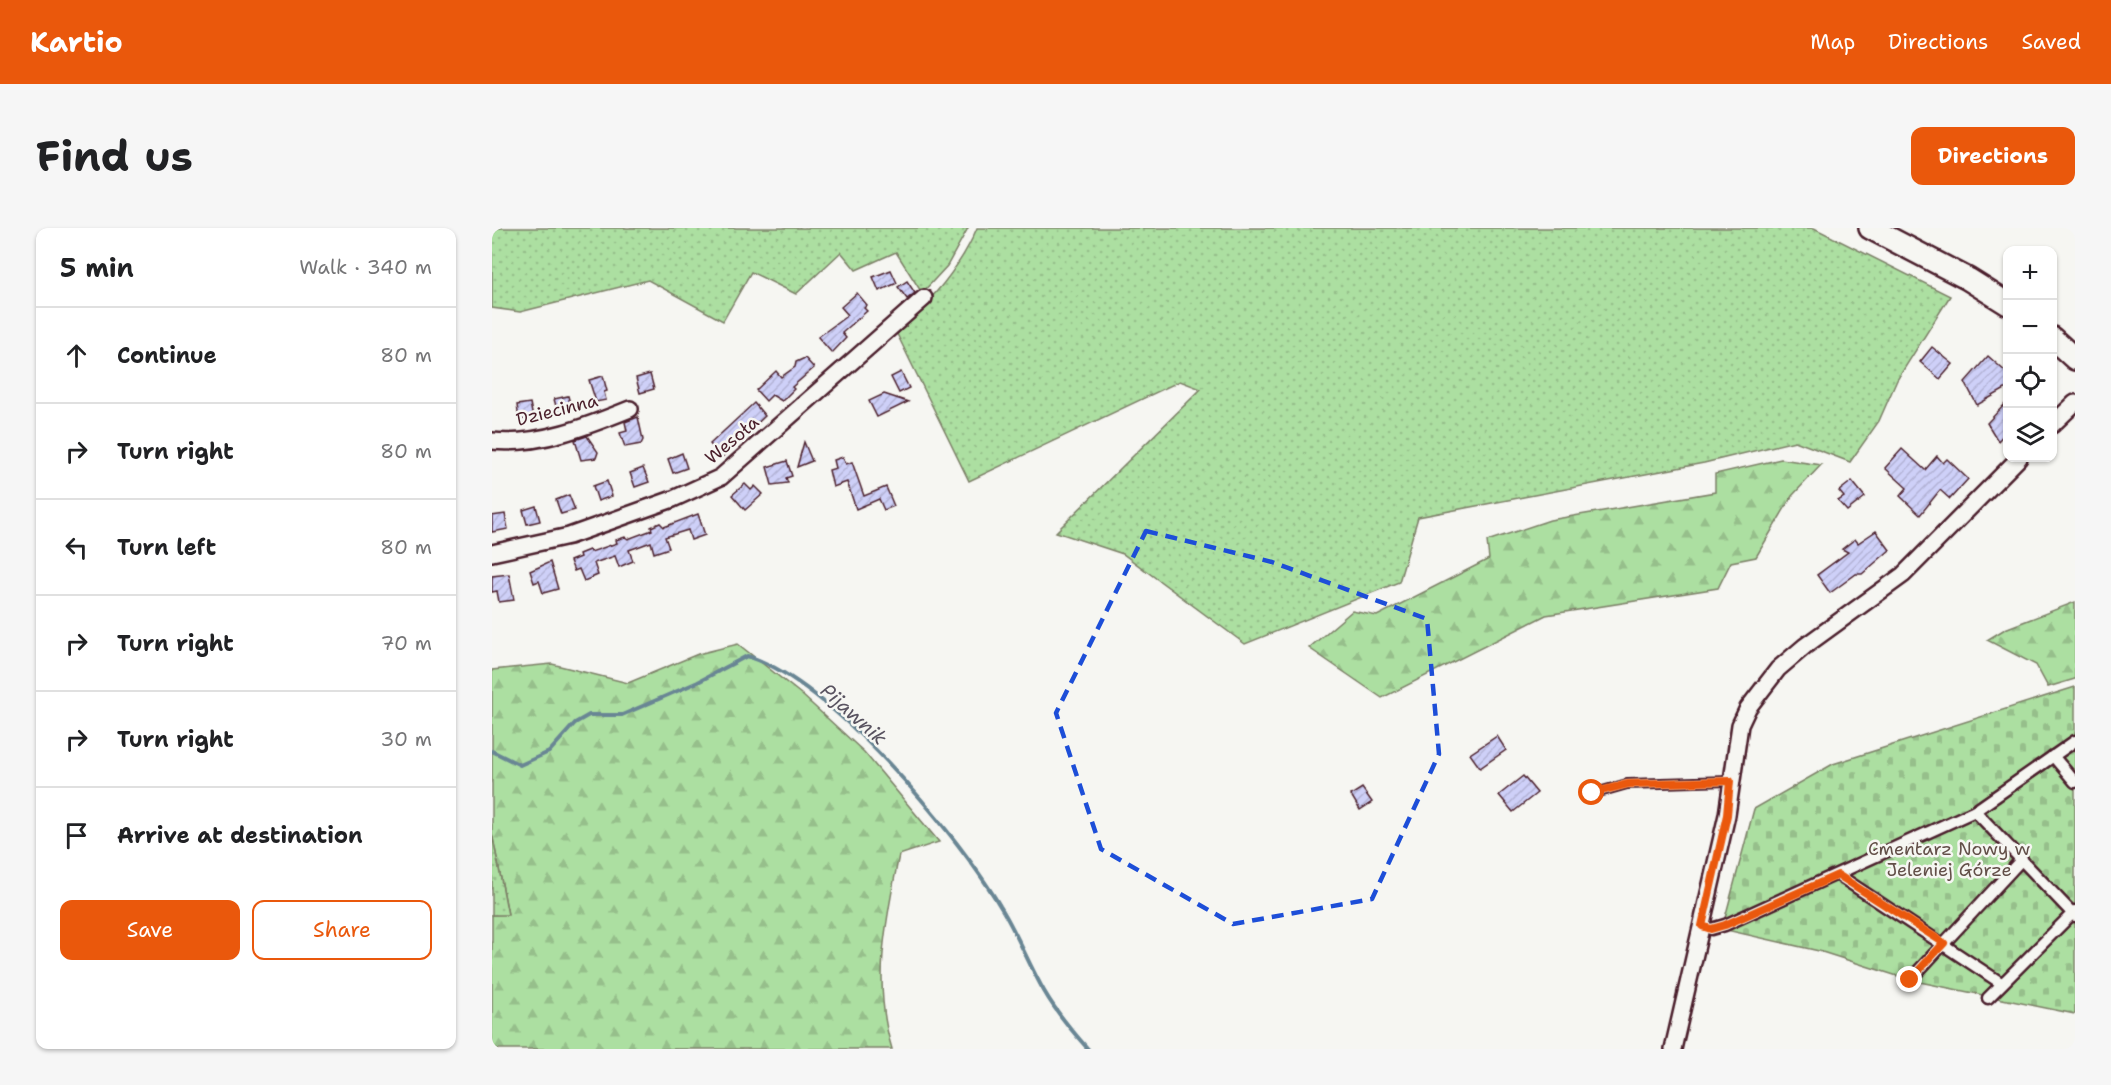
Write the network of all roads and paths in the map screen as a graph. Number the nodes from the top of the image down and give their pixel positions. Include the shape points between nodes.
1 (1870, 228) edge
2 (924, 297) dead end
3 (2003, 301) edge
4 (2057, 343) edge
5 (2075, 359) edge
6 (2075, 403) edge
7 (630, 409) dead end
8 (2057, 420) edge
9 (492, 441) edge
10 (2015, 462) edge
11 (492, 553) edge
12 (2075, 741) edge
13 (2053, 756) junction
14 (1730, 781) junction
15 (2075, 782) edge
16 (1585, 796) dead end
17 (1975, 811) junction
18 (2022, 859) junction
19 (1838, 875) junction
20 (2074, 914) edge
21 (1702, 926) junction
22 (1944, 943) junction
23 (1910, 980) dead end
24 (2001, 982) junction
25 (1988, 998) dead end
26 (1673, 1049) edge

1 - 3 main road
2 - 11 street, Wesoła via 721,477 673,499 568,536
4 - 5 main road
6 - 8 street
7 - 9 street, Dziecinna via 553,434
10 - 14 street via 1903,575 1778,669 1740,725
12 - 13 street
13 - 15 street
13 - 17 street
14 - 16 lane via 1628,784
14 - 21 street via 1727,815
17 - 18 street
17 - 19 street
18 - 20 street
18 - 22 street
19 - 21 street via 1725,925 1711,929
19 - 22 street
20 - 24 street
21 - 26 street
22 - 23 street
22 - 24 street
24 - 25 street

